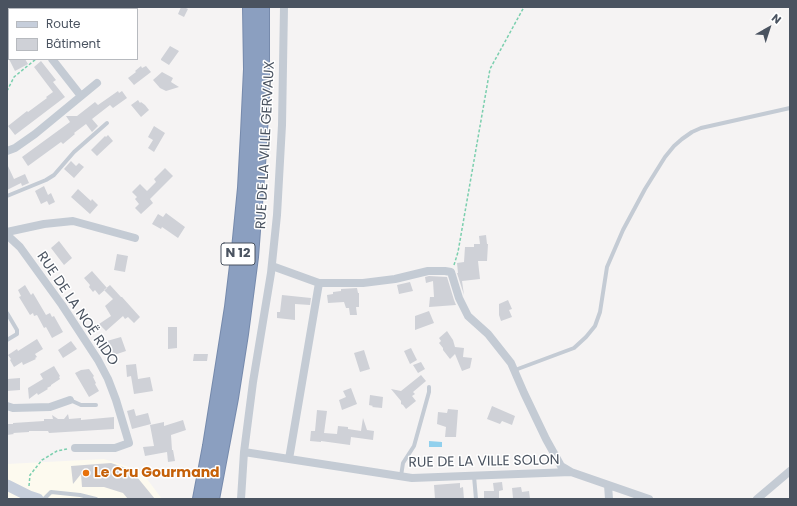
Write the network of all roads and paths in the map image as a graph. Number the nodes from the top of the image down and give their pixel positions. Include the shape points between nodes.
1 (250, 7) edge
2 (262, 7) edge
3 (284, 7) edge
4 (524, 7) edge
5 (35, 60) edge
6 (53, 60) edge
7 (97, 84) dead end
8 (7, 91) edge
9 (81, 96) junction
10 (790, 108) edge
11 (107, 123) dead end
12 (7, 151) edge
13 (7, 196) edge
14 (7, 233) edge
15 (135, 238) dead end
16 (272, 266) junction
17 (451, 272) junction
18 (319, 283) junction
19 (7, 313) edge
20 (7, 340) edge
21 (514, 370) junction
22 (429, 387) dead end
23 (70, 400) joint
24 (96, 405) dead end
25 (7, 406) edge
26 (75, 448) joint
27 (244, 452) junction
28 (289, 458) junction
29 (571, 472) junction
30 (790, 472) edge
31 (400, 476) junction
32 (474, 476) junction
33 (7, 485) edge
34 (608, 485) junction
35 (32, 498) edge
36 (44, 499) edge
37 (96, 499) edge
38 (200, 499) edge
39 (212, 499) edge
40 (241, 499) edge
41 (476, 499) edge
42 (609, 499) edge
43 (649, 499) edge
44 (758, 499) edge

1 - 38 highway, N 12 via 251,69 239,249 223,369
2 - 39 highway, N 12 via 262,96 251,257 231,398
3 - 16 street, RUE DE LA VILLE GERVAUX via 282,125
4 - 17 path via 490,69 458,252
5 - 8 path via 14,77
6 - 9 street
7 - 9 street
9 - 12 street via 35,134
10 - 21 lane via 701,128 682,138 665,157 623,230 607,267 600,312 595,326 574,348
11 - 13 lane via 74,152 54,175
14 - 15 street via 44,224 73,221
14 - 26 street, RUE DE LA NOË RIDO via 62,305 98,360 114,393 129,443 115,448
16 - 18 street
16 - 27 street, RUE DE LA VILLE GERVAUX
17 - 18 street via 428,271 363,283
17 - 21 street via 468,316 488,334 511,362
18 - 28 street
19 - 20 lane via 17,334
21 - 29 street via 561,466
22 - 31 lane via 414,446 403,463
23 - 24 lane via 81,405
23 - 25 street via 50,407
26 - 35 path via 56,451 42,460 30,475
27 - 28 street, RUE DE LA VILLE SOLON
27 - 40 street, RUE DE LA VILLE GERVAUX
28 - 31 street, RUE DE LA VILLE SOLON
29 - 32 street, RUE DE LA VILLE SOLON
29 - 34 street, RUE DE LA VILLE SOLON
30 - 44 street
31 - 32 street, RUE DE LA VILLE SOLON
32 - 41 lane
33 - 35 main road
34 - 42 street
34 - 43 street, RUE DE LA VILLE SOLON
36 - 37 lane via 51,492

